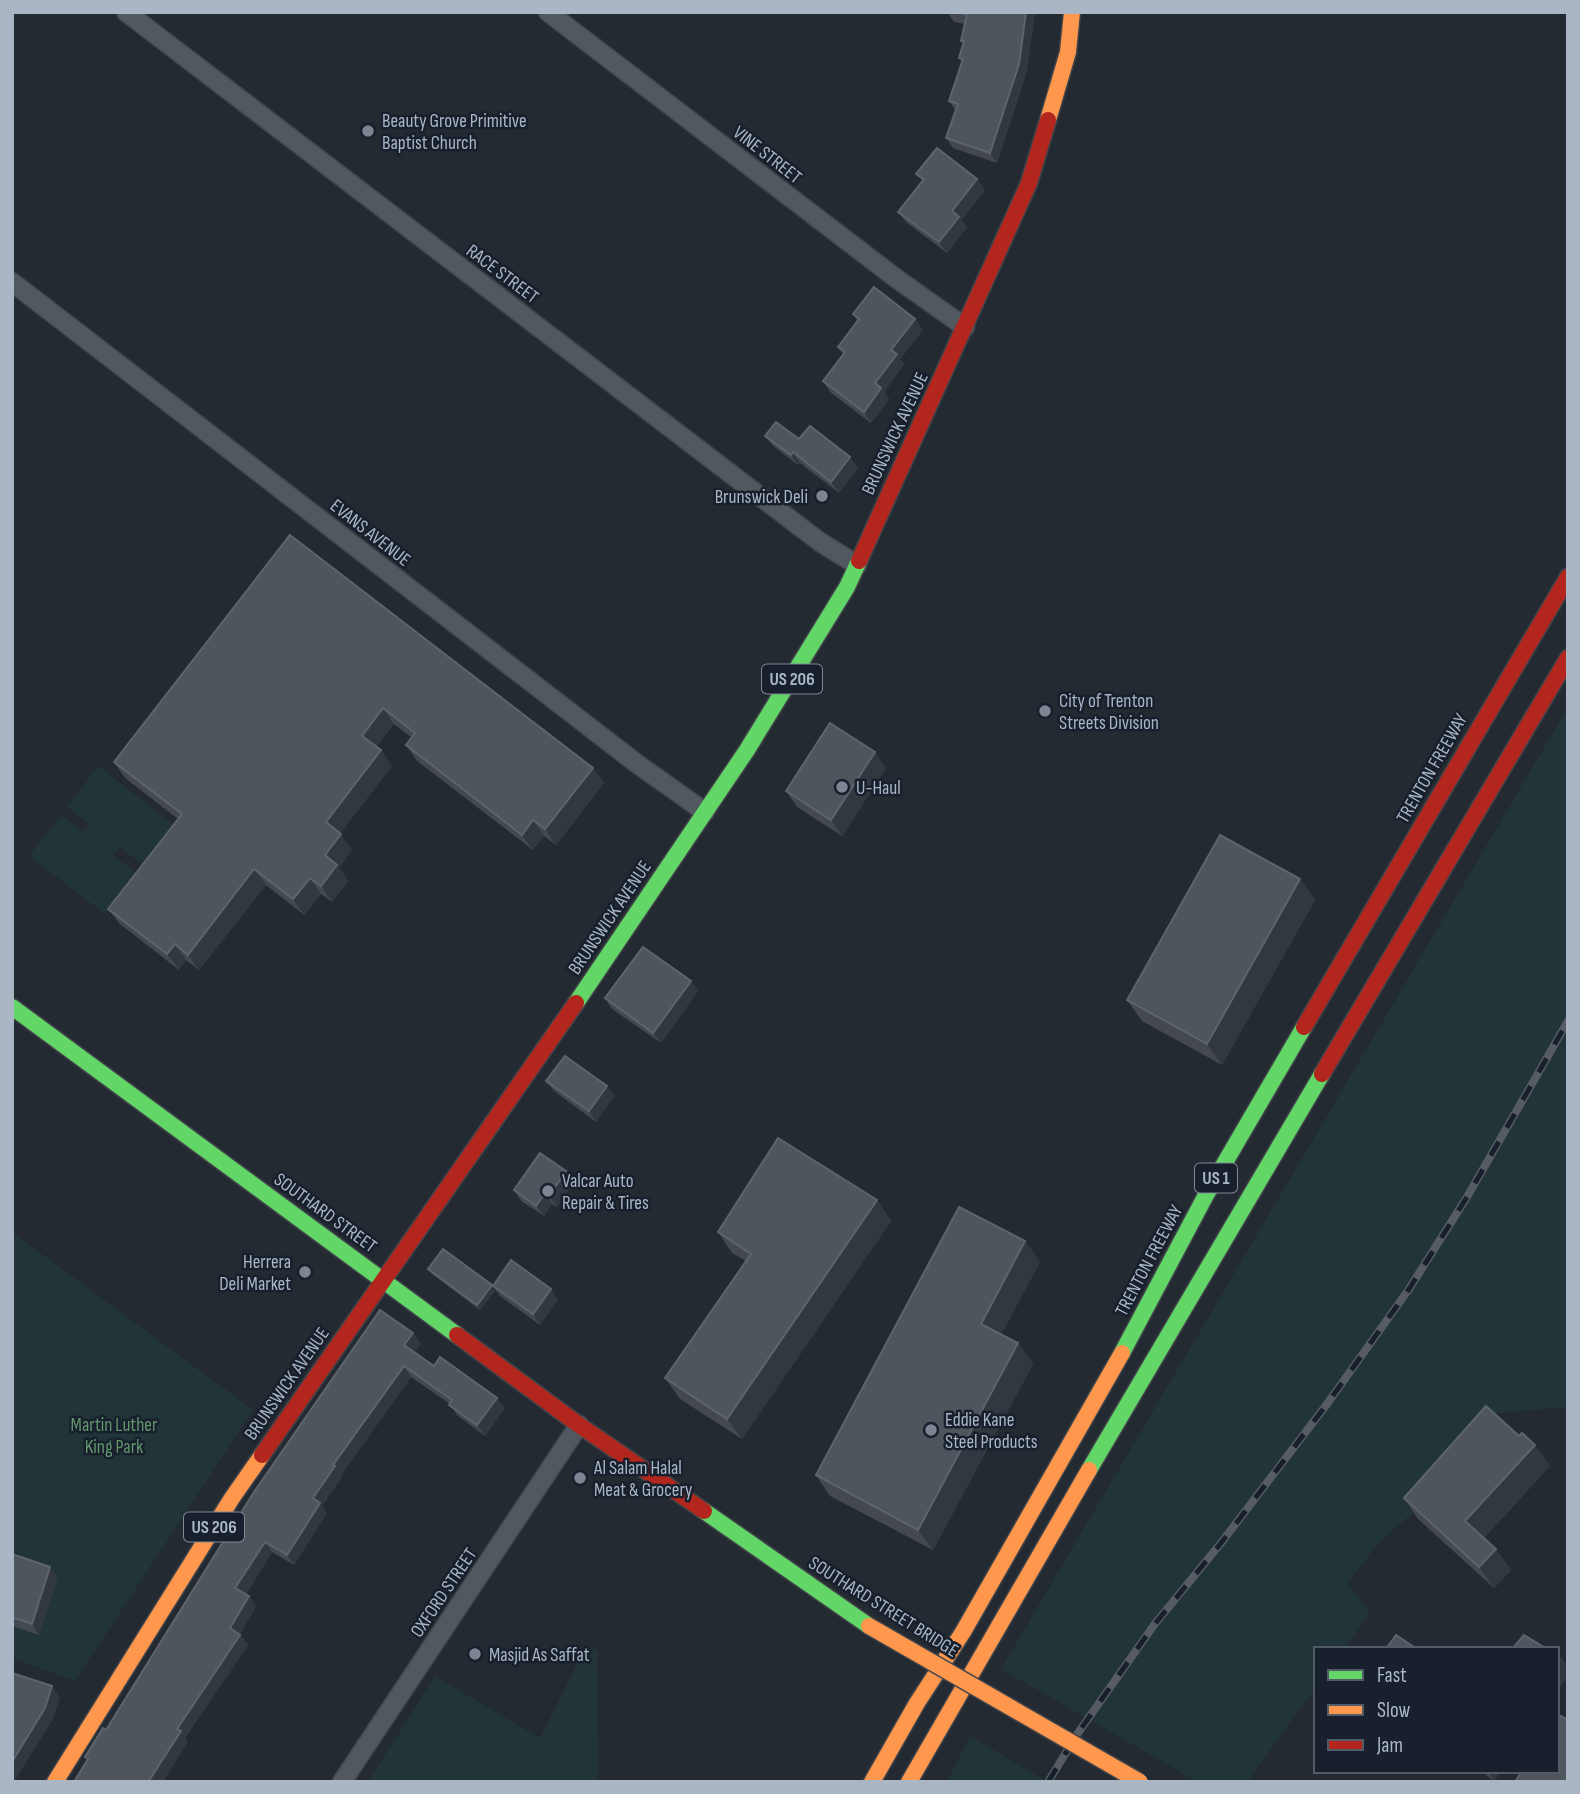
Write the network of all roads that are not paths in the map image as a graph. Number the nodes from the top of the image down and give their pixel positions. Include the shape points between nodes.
1 (126, 12) edge
2 (548, 12) edge
3 (1072, 12) edge
4 (12, 282) edge
5 (965, 327) junction
6 (857, 565) junction
7 (1568, 577) edge
8 (1568, 658) edge
9 (705, 812) junction
10 (12, 1007) edge
11 (383, 1279) junction
12 (579, 1425) junction
13 (616, 1450) joint
14 (55, 1782) edge
15 (342, 1782) edge
16 (872, 1782) edge
17 (909, 1782) edge
18 (1140, 1782) edge

1 - 6 street, RACE STREET via 820,542
2 - 5 street, VINE STREET
3 - 5 main road, BRUNSWICK AVENUE / US 206 via 1068,52 1029,183
4 - 9 street, EVANS AVENUE
5 - 6 main road, BRUNSWICK AVENUE / US 206
6 - 9 main road, BRUNSWICK AVENUE / US 206 via 821,633
7 - 16 main road, TRENTON FREEWAY / US 1 via 1206,1195 963,1632
8 - 17 main road, US 1
9 - 11 main road, BRUNSWICK AVENUE / US 206
10 - 11 main road, SOUTHARD STREET
11 - 12 main road, SOUTHARD STREET
11 - 14 main road, BRUNSWICK AVENUE / US 206 via 232,1498
12 - 13 main road, SOUTHARD STREET
12 - 15 street, OXFORD STREET
13 - 18 main road, SOUTHARD STREET BRIDGE, bridge via 869,1626

